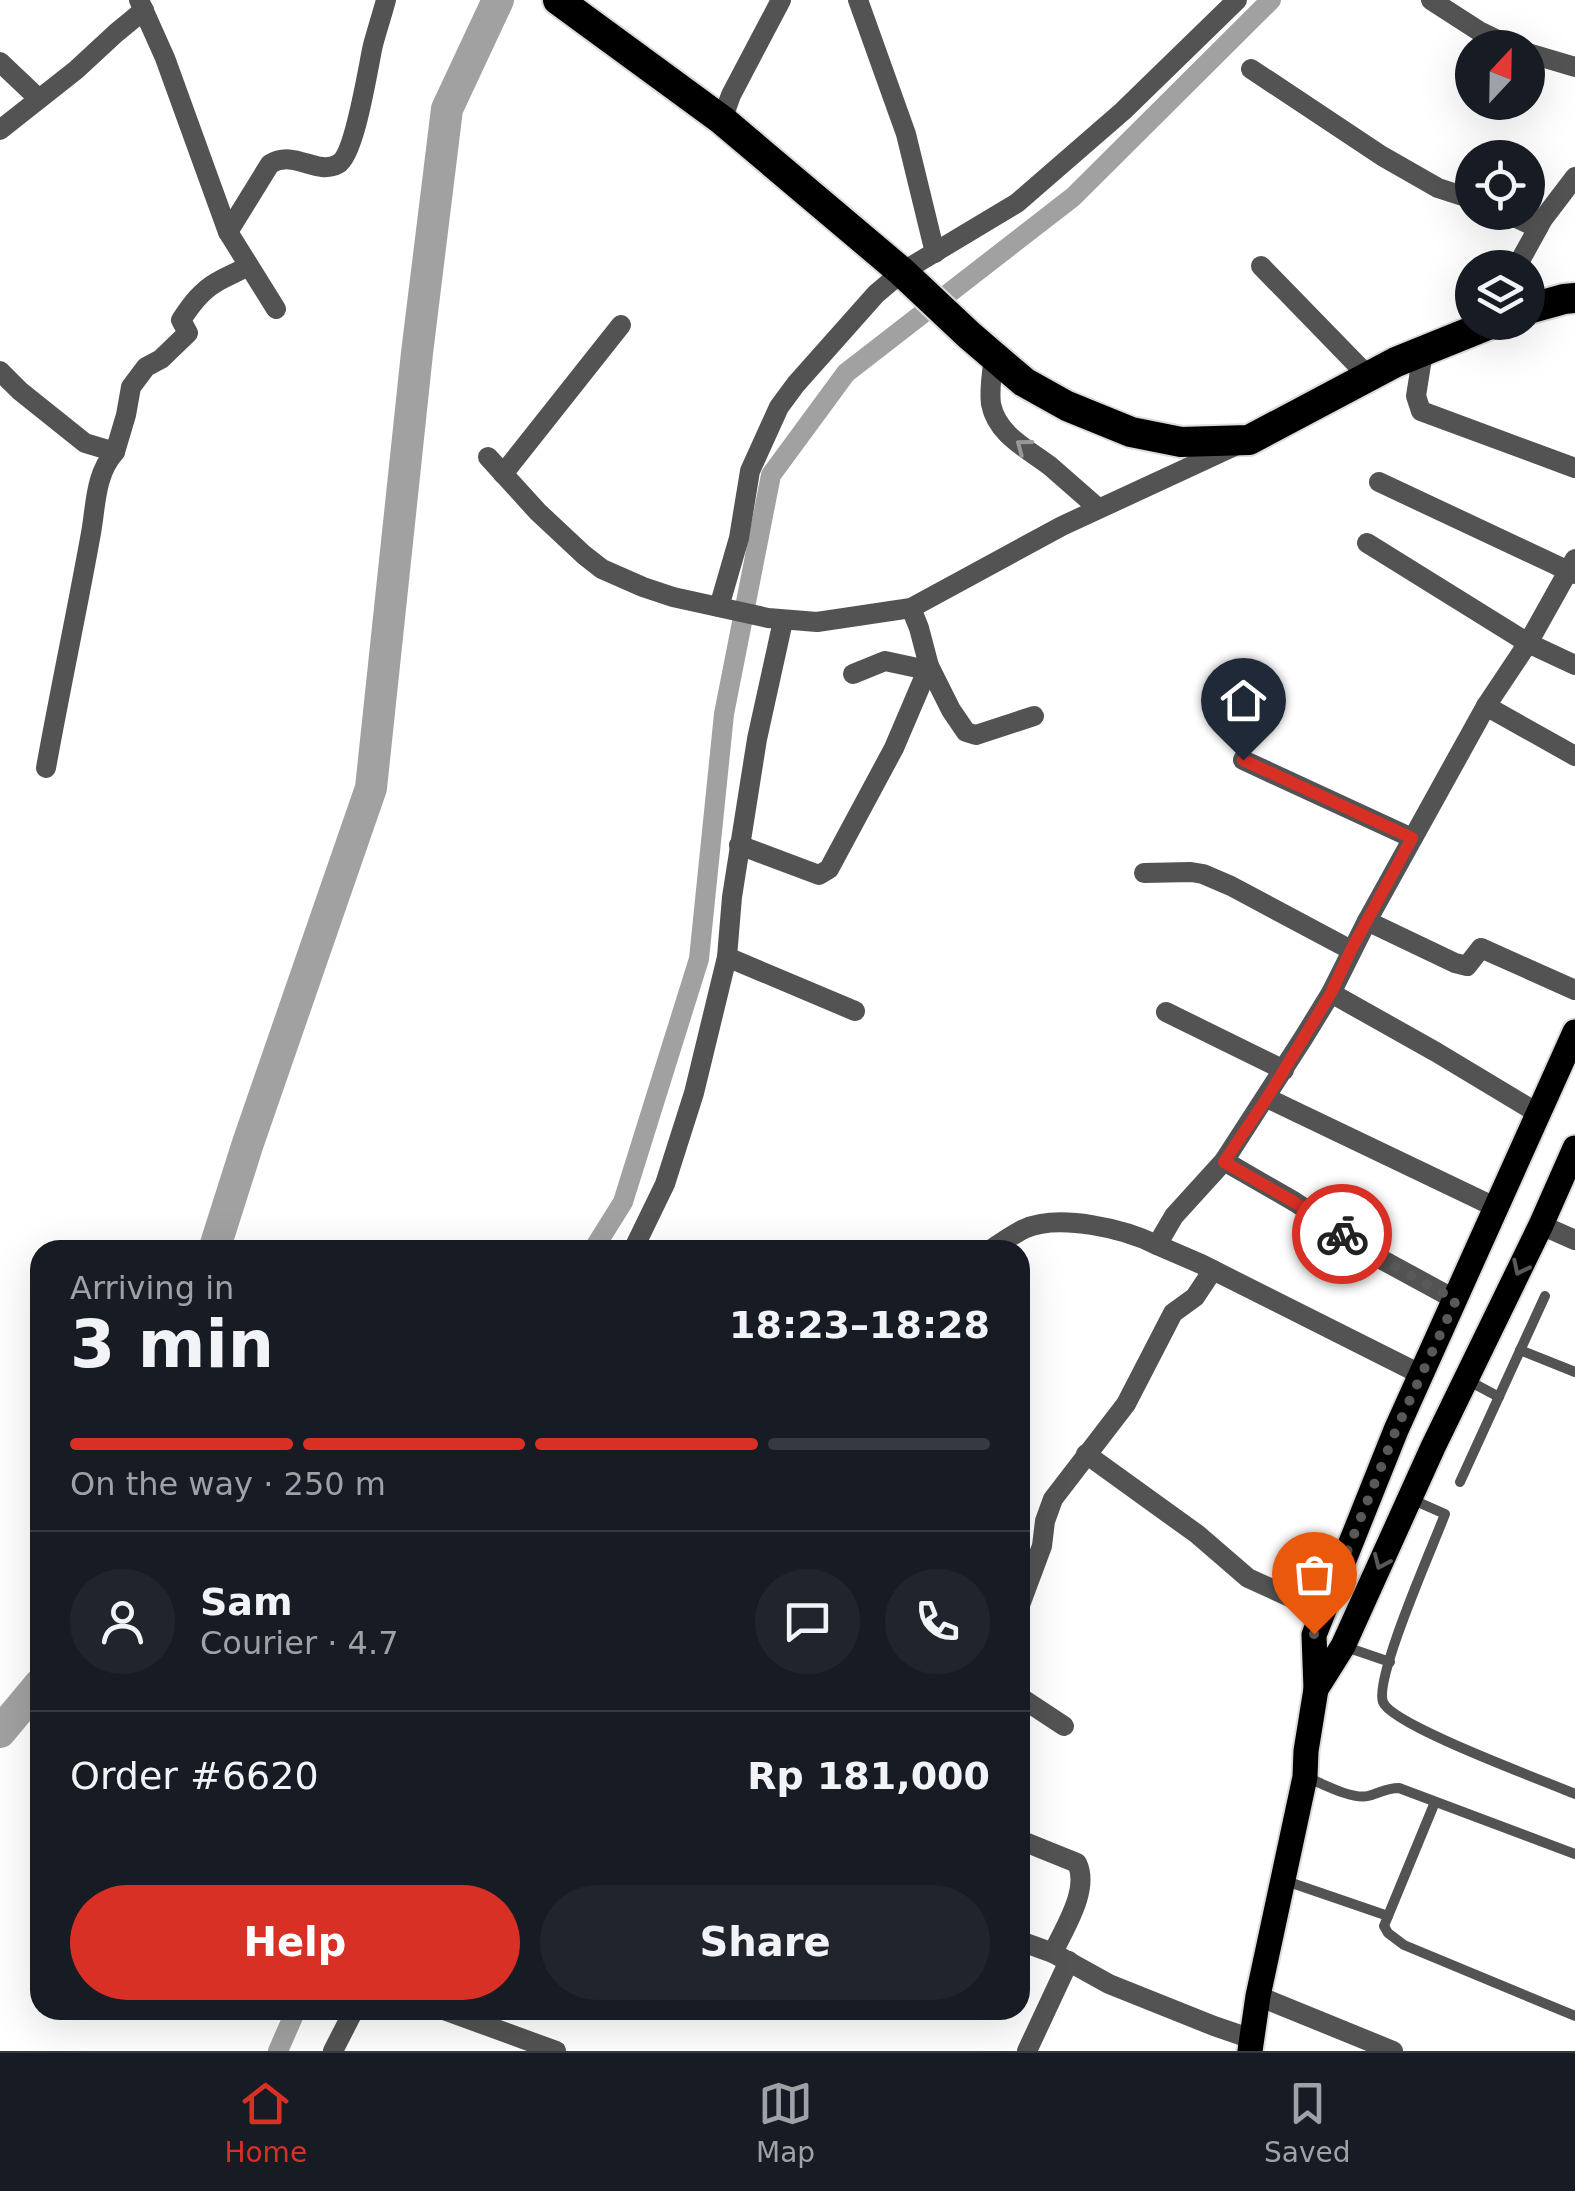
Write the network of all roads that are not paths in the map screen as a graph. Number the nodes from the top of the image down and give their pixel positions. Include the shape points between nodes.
1 (386, 0) edge
2 (558, 0) edge
3 (781, 0) edge
4 (858, 0) edge
5 (1237, 0) edge
6 (1431, 0) edge
7 (142, 5) edge
8 (1477, 30) edge
9 (1545, 58) edge
10 (0, 62) edge
11 (1575, 67) edge
12 (1251, 69) dead end
13 (38, 98) junction
14 (722, 120) junction
15 (0, 130) edge
16 (1575, 177) edge
17 (1455, 194) edge
18 (1545, 218) edge
19 (228, 232) junction
20 (935, 253) junction
21 (248, 266) junction
22 (1260, 266) dead end
23 (909, 280) junction
24 (1575, 298) edge
25 (1545, 305) edge
26 (276, 309) dead end
27 (621, 324) dead end
28 (1455, 338) edge
29 (1423, 352) junction
30 (994, 357) junction
31 (0, 371) edge
32 (1369, 377) junction
33 (1250, 440) junction
34 (114, 452) junction
35 (488, 457) dead end
36 (1575, 468) edge
37 (503, 474) junction
38 (1379, 482) dead end
39 (1098, 508) junction
40 (1368, 542) dead end
41 (1573, 568) edge
42 (911, 608) junction
43 (724, 609) junction
44 (775, 620) junction
45 (1528, 643) junction
46 (1575, 665) edge
47 (928, 668) junction
48 (854, 674) dead end
49 (1486, 706) junction
50 (1034, 716) dead end
51 (1575, 756) edge
52 (1243, 760) dead end
53 (46, 768) dead end
54 (1412, 838) junction
55 (740, 846) junction
56 (1144, 873) dead end
57 (1367, 921) junction
58 (1351, 950) junction
59 (727, 957) junction
60 (1575, 990) edge
61 (1331, 993) junction
62 (854, 1011) dead end
63 (1166, 1012) dead end
64 (1575, 1032) edge
65 (1284, 1070) junction
66 (1267, 1098) junction
67 (1539, 1114) junction
68 (1575, 1148) edge
69 (1224, 1162) junction
70 (1510, 1178) junction
71 (1552, 1198) junction
72 (1497, 1208) junction
73 (1541, 1225) junction
74 (638, 1240) edge
75 (1007, 1240) edge
76 (1575, 1240) edge
77 (1157, 1245) junction
78 (1212, 1270) junction
79 (1545, 1296) dead end
80 (1456, 1300) junction
81 (1520, 1350) junction
82 (1575, 1372) edge
83 (1422, 1375) junction
84 (1466, 1380) junction
85 (1499, 1397) junction
86 (1396, 1430) junction
87 (1433, 1447) junction
88 (1086, 1454) junction
89 (1460, 1482) dead end
90 (1410, 1499) junction
91 (1030, 1574) edge
92 (1323, 1612) junction
93 (1344, 1646) junction
94 (1390, 1662) junction
95 (1316, 1689) junction
96 (1030, 1704) edge
97 (1064, 1726) dead end
98 (1305, 1777) junction
99 (1575, 1794) edge
100 (1435, 1802) junction
101 (1030, 1844) edge
102 (1575, 1854) edge
103 (1283, 1879) junction
104 (1388, 1916) junction
105 (1030, 1945) edge
106 (1061, 1957) junction
107 (1258, 1996) junction
108 (1575, 2016) edge
109 (349, 2020) edge
110 (471, 2020) edge
111 (1251, 2045) edge
112 (333, 2051) edge
113 (556, 2051) edge
114 (1027, 2051) edge
115 (1393, 2051) edge

1 - 19 street via 342,162 325,167 280,158 270,164
2 - 14 highway
3 - 14 street
4 - 20 street via 906,134
5 - 20 street via 1017,202
6 - 8 street
7 - 13 street
7 - 19 street
9 - 11 street
10 - 13 street
12 - 17 street via 1382,156
13 - 15 street
14 - 23 highway
16 - 18 street
19 - 21 street
20 - 23 street
21 - 26 street
21 - 34 street via 197,297 181,320 188,334 131,387
22 - 32 street
23 - 30 highway
23 - 43 street via 876,294 779,407 750,471
24 - 25 highway
27 - 37 street
28 - 29 highway
29 - 32 highway
29 - 36 street via 1416,396 1422,411
30 - 33 highway via 1067,406 1131,432 1181,442
39 -> 30 street via 1001,427 992,407
31 - 34 street via 86,444
32 - 33 highway
33 - 39 street
34 - 53 street via 98,487
35 - 37 street
37 - 43 street via 602,569
38 - 41 street
39 - 42 street
40 - 45 street
41 - 45 street
42 - 44 street via 817,622
42 - 47 street
43 - 44 street
44 - 55 street
45 - 46 street
45 - 49 street
47 - 48 street via 885,662
47 - 50 street via 966,732 976,735
47 - 55 street via 829,869 819,875
49 - 51 street
49 - 54 street
52 - 54 street
54 - 57 street
55 - 59 street
56 - 58 street via 1202,874
57 - 58 street
57 - 60 street via 1455,963 1467,966 1482,948
58 - 61 street
59 - 62 street
59 - 74 street via 694,1093 665,1184
61 - 65 street
61 - 67 street
63 - 65 street
64 - 67 main road
65 - 66 street
66 - 69 street
66 - 72 street
67 - 70 main road
68 - 71 main road
69 - 77 street
69 - 80 street
70 - 71 main road
70 - 72 main road
71 - 73 main road
72 - 80 main road
73 - 76 street
73 -> 84 main road
75 - 77 street via 1047,1224 1105,1226
77 - 78 street
78 - 83 street
78 - 88 street via 1196,1297 1173,1313 1133,1392
79 - 81 lane
80 - 83 main road
81 - 82 lane
81 - 85 lane
83 - 86 main road
84 - 85 lane
84 - 87 main road
85 - 89 lane
86 - 87 main road
86 - 92 main road
87 - 90 main road
88 - 91 street via 1054,1499
88 - 92 street via 1248,1578
90 -> 93 main road
90 - 94 lane via 1446,1514
92 - 95 main road via 1314,1634
93 - 94 lane
93 - 95 main road
94 - 99 lane via 1382,1688 1390,1712
95 - 98 main road
96 - 97 street
98 - 100 lane via 1355,1796 1399,1788
98 - 103 main road
100 - 102 lane
100 - 104 lane
101 - 106 street via 1081,1869 1082,1889
103 - 104 lane
103 - 107 main road
104 - 108 lane via 1384,1926 1404,1945
105 - 106 street
106 - 111 street
106 - 114 street
107 - 111 main road
107 - 115 street
109 - 112 street
110 - 113 street

